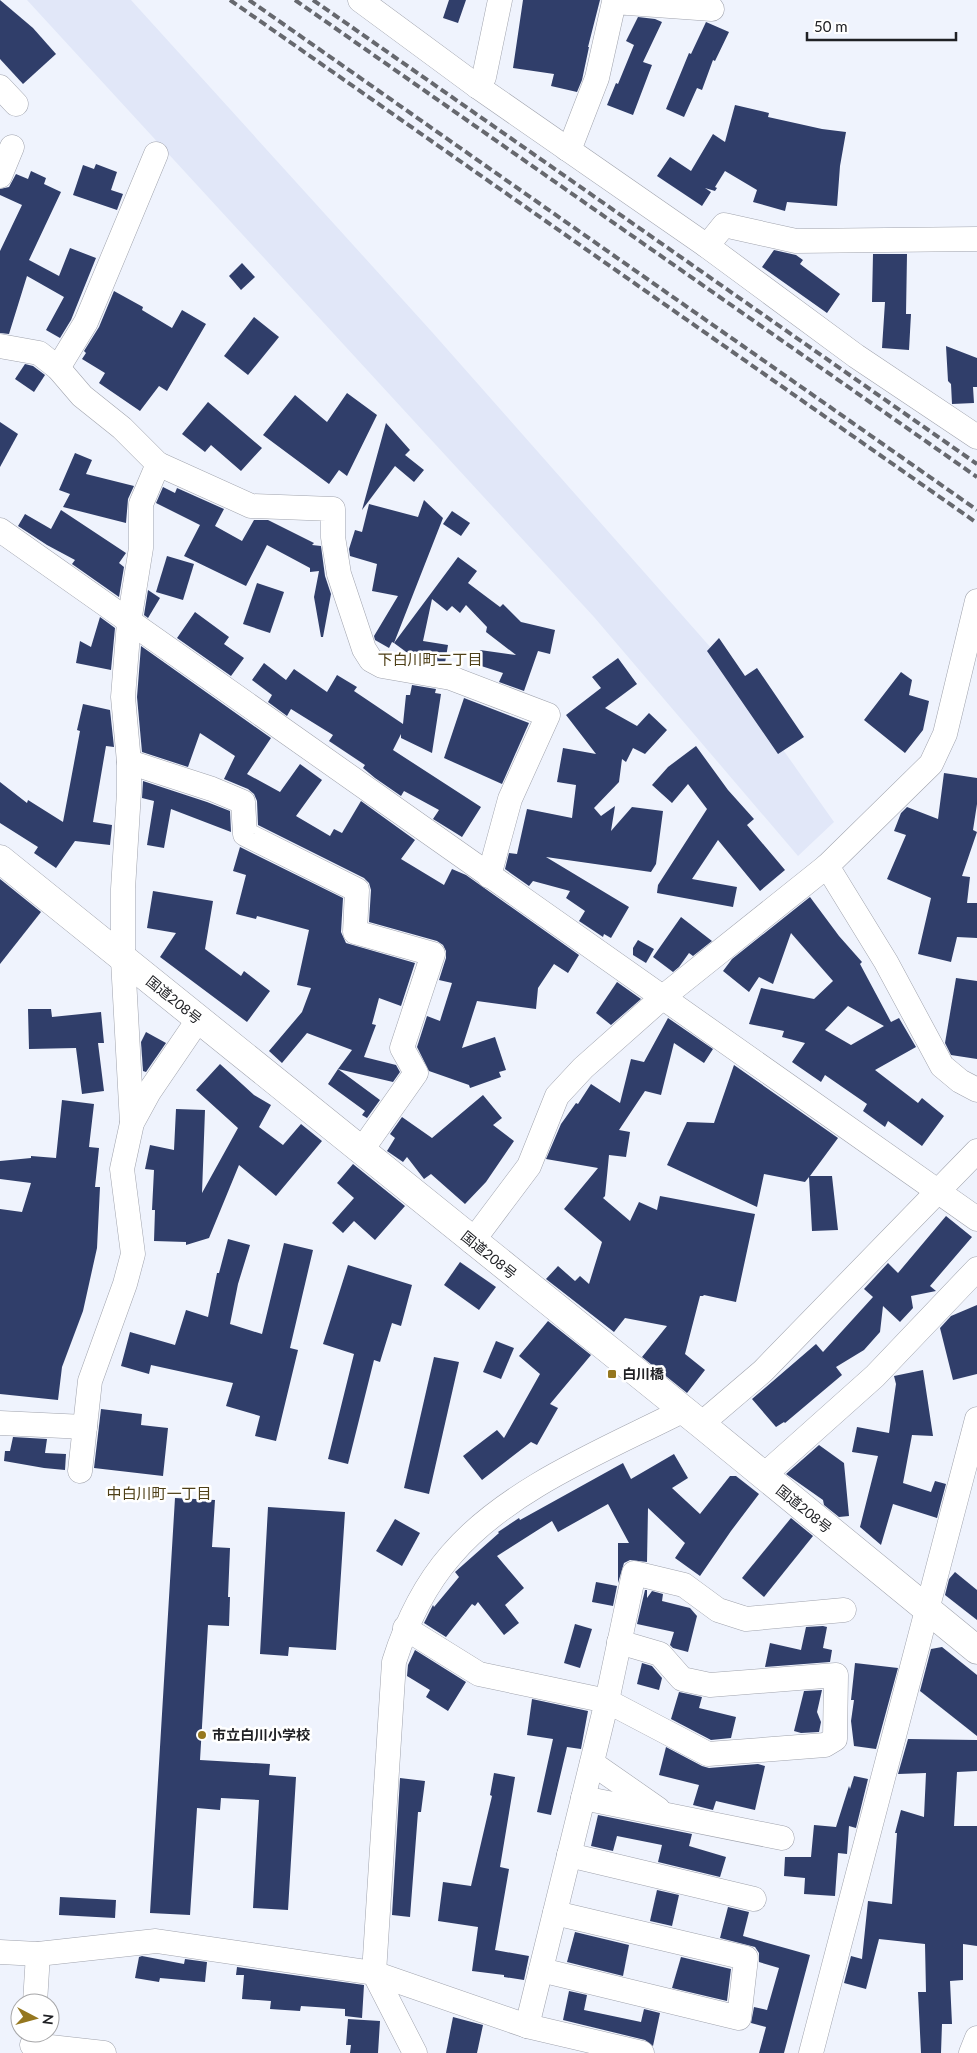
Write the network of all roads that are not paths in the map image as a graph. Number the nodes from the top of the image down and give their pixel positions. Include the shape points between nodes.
1 (360, 0) edge
2 (500, 0) edge
3 (712, 9) dead end
4 (478, 87) junction
5 (12, 146) dead end
6 (567, 149) junction
7 (156, 154) dead end
8 (0, 176) edge
9 (977, 239) edge
10 (707, 246) junction
11 (0, 346) edge
12 (58, 368) junction
13 (977, 436) edge
14 (158, 464) junction
15 (0, 530) edge
16 (977, 601) edge
17 (129, 622) junction
18 (129, 762) junction
19 (0, 859) edge
20 (827, 866) junction
21 (489, 876) junction
22 (124, 960) junction
23 (663, 997) junction
24 (198, 1020) junction
25 (977, 1090) edge
26 (132, 1123) junction
27 (361, 1151) junction
28 (977, 1151) edge
29 (937, 1191) junction
30 (977, 1219) edge
31 (472, 1242) junction
32 (977, 1269) edge
33 (691, 1417) junction
34 (977, 1419) edge
35 (0, 1423) edge
36 (85, 1427) junction
37 (80, 1471) dead end
38 (763, 1476) junction
39 (928, 1609) junction
40 (844, 1610) dead end
41 (405, 1628) junction
42 (620, 1642) junction
43 (977, 1650) edge
44 (607, 1702) junction
45 (592, 1763) junction
46 (584, 1798) junction
47 (666, 1815) junction
48 (782, 1838) dead end
49 (570, 1855) junction
50 (754, 1899) dead end
51 (555, 1914) junction
52 (0, 1952) edge
53 (38, 1954) junction
54 (541, 1970) junction
55 (374, 1973) junction
56 (36, 1993) edge
57 (527, 2026) junction
58 (977, 2038) edge
59 (32, 2044) edge
60 (104, 2053) edge
61 (415, 2053) edge
62 (642, 2053) edge
63 (811, 2053) edge
64 (971, 2053) edge

1 - 4 street
2 - 4 street via 484,77
3 - 6 street via 614,2 598,78
4 - 6 street
5 - 8 street
6 - 10 street
7 - 12 street via 86,322
9 - 10 street via 796,241 724,225
10 - 13 street via 856,356
11 - 12 street via 38,353
12 - 14 street via 82,396 122,428
14 - 17 street via 141,504 141,548
14 - 21 street via 251,506 333,509 339,574 364,649 371,660 382,666 451,678 548,715 510,799
15 - 17 street
16 - 20 street via 945,734 931,764
17 - 18 street via 123,697
17 - 21 street
18 - 22 street via 123,889
18 - 27 street via 242,802 245,834 358,890 355,932 433,954 402,1048 416,1074
19 - 22 highway, 国道208号
20 - 23 street
20 - 25 street via 886,962 942,1066
21 - 23 street
22 - 24 highway, 国道208号
22 - 26 street
23 - 29 street
23 - 31 street via 583,1068 557,1096 529,1166
24 - 26 street
24 - 27 highway, 国道208号
26 - 36 street via 122,1169 133,1254 90,1381
27 - 31 highway, 国道208号
28 - 29 street
29 - 30 street
29 - 33 street via 763,1371
31 - 33 highway, 国道208号
32 - 38 street via 875,1376
33 - 38 highway, 国道208号
33 - 41 street via 545,1481 490,1518 450,1555
34 - 39 street
35 - 36 street
36 - 37 street
38 - 39 highway, 国道208号
39 - 43 highway, 国道208号
39 - 63 street
40 - 42 street via 746,1619 718,1610 684,1585 634,1573
41 - 44 street via 479,1674
41 - 55 street via 394,1662
42 - 44 street
42 - 44 street via 660,1654 682,1679 710,1685 836,1675 835,1739 825,1745 708,1754
44 - 45 street
45 - 46 street
45 - 47 street
46 - 47 street
46 - 49 street
47 - 48 street
49 - 50 street
49 - 51 street
51 - 54 street
51 - 54 street via 746,1958 739,2018
52 - 53 street
53 - 55 street via 156,1941
53 - 56 street
54 - 57 street
55 - 57 street
55 - 61 street
57 - 62 street
58 - 64 street
59 - 60 street

